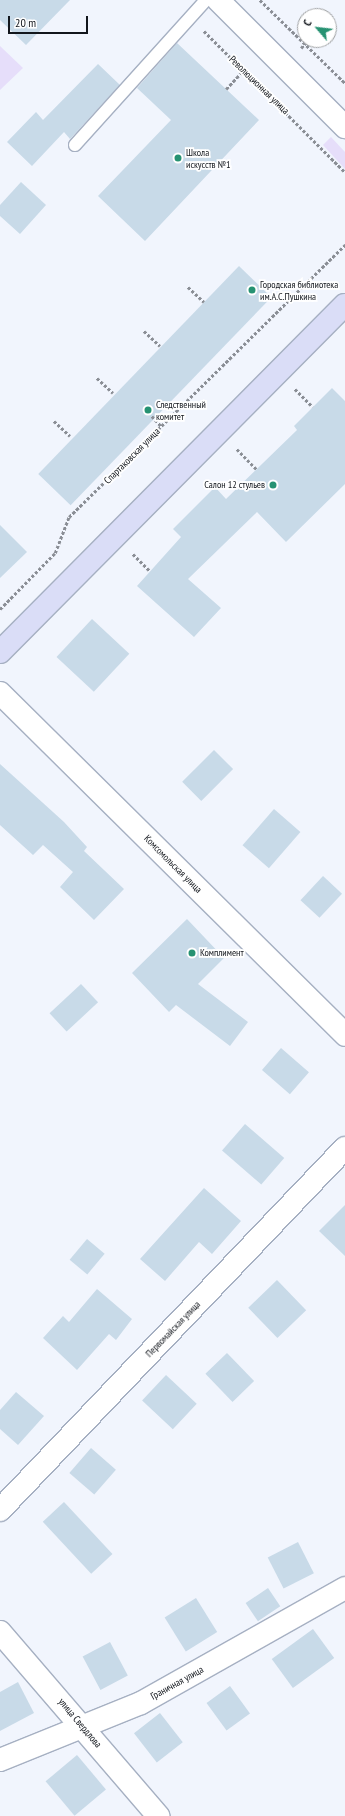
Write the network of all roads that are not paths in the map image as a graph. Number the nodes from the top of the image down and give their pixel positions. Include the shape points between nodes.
1 (206, 0) edge
2 (218, 0) edge
3 (345, 127) edge
4 (76, 145) dead end
5 (345, 305) edge
6 (0, 652) edge
7 (0, 693) edge
8 (345, 1035) edge
9 (345, 1148) edge
10 (0, 1510) edge
11 (345, 1588) edge
12 (0, 1632) edge
13 (85, 1727) junction
14 (0, 1760) edge
15 (158, 1816) edge

1 - 4 lane
2 - 3 street
5 - 6 main road
7 - 8 street, Комсомольская улица
9 - 10 street, Первомайская улица
11 - 13 street, Граничная улица via 141,1703
12 - 13 street, улица Свердлова
13 - 14 street, Граничная улица
13 - 15 street, улица Свердлова

